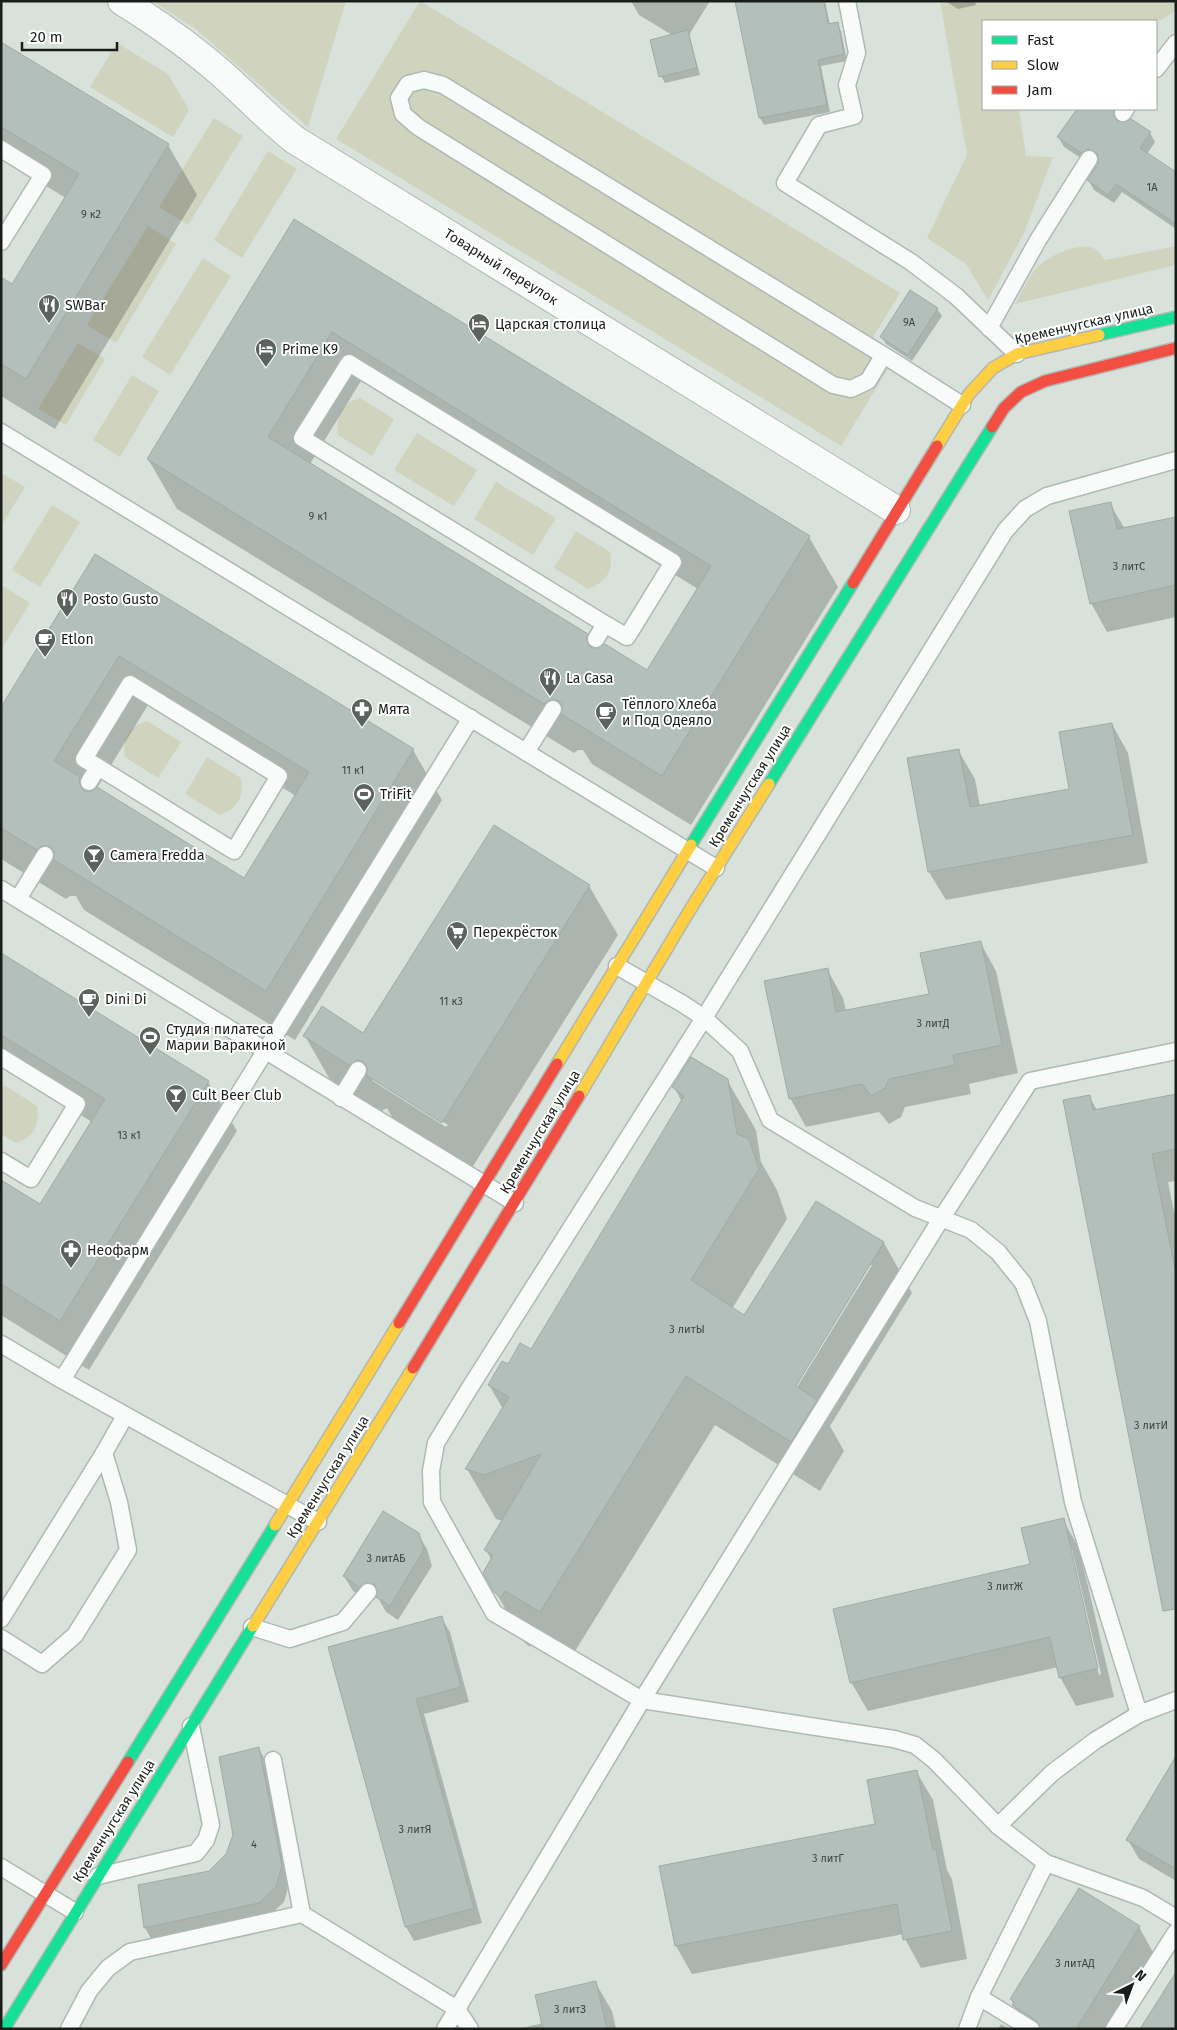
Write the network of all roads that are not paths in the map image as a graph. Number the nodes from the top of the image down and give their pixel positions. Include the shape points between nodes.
1 (122, 1) edge
2 (847, 1) edge
3 (1176, 43) edge
4 (1157, 69) edge
5 (1, 149) edge
6 (1089, 159) dead end
7 (1, 242) edge
8 (1176, 317) edge
9 (989, 328) junction
10 (1176, 348) edge
11 (1017, 354) junction
12 (883, 356) junction
13 (962, 405) junction
14 (1, 432) edge
15 (1176, 460) edge
16 (896, 510) junction
17 (605, 624) junction
18 (596, 639) dead end
19 (553, 709) dead end
20 (471, 718) junction
21 (526, 752) junction
22 (98, 768) junction
23 (89, 782) dead end
24 (687, 850) junction
25 (45, 854) dead end
26 (716, 868) junction
27 (1, 888) edge
28 (18, 899) junction
29 (616, 966) junction
30 (647, 982) junction
31 (704, 1018) junction
32 (265, 1051) junction
33 (1176, 1051) edge
34 (1, 1057) edge
35 (358, 1070) dead end
36 (341, 1098) junction
37 (1, 1161) edge
38 (484, 1186) junction
39 (514, 1203) junction
40 (942, 1219) junction
41 (1, 1344) edge
42 (62, 1380) junction
43 (125, 1416) junction
44 (104, 1453) junction
45 (288, 1505) junction
46 (318, 1522) junction
47 (368, 1592) dead end
48 (1, 1619) edge
49 (252, 1627) junction
50 (1, 1638) edge
51 (642, 1700) junction
52 (1176, 1700) edge
53 (1139, 1714) junction
54 (191, 1726) junction
55 (273, 1760) dead end
56 (998, 1826) junction
57 (1046, 1863) junction
58 (1, 1867) edge
59 (98, 1876) junction
60 (45, 1894) junction
61 (75, 1912) junction
62 (302, 1914) junction
63 (1176, 1918) edge
64 (1176, 1932) edge
65 (1, 1965) edge
66 (978, 1998) junction
67 (457, 2009) junction
68 (4, 2029) edge
69 (69, 2029) edge
70 (445, 2029) edge
71 (470, 2029) edge
72 (968, 2029) edge
73 (1031, 2029) edge
74 (1114, 2029) edge

1 - 16 street, Товарный переулок via 171,32 295,140
2 - 9 lane via 858,53 847,85 854,116 819,125 785,183 911,262 956,296
3 - 4 lane
5 - 7 lane via 42,175
6 - 9 lane via 1038,240
8 - 11 street, Кременчугская улица
9 - 11 lane
10 - 26 street, Кременчугская улица via 1045,381 1021,392 1004,408
11 - 13 street, Кременчугская улица via 993,368
12 - 12 lane via 443,85 424,80 408,84 399,98 404,114 418,127 833,385 852,389 868,381
12 - 13 lane
13 - 16 street, Кременчугская улица
14 - 20 lane
15 - 31 lane via 1047,496 1025,508 1004,531
16 - 24 street, Кременчугская улица
17 - 17 lane via 627,637 673,562 349,363 302,438
17 - 18 lane
19 - 21 lane
20 - 21 lane
20 - 32 lane
21 - 24 lane
22 - 22 lane via 234,851 279,776 130,684 84,759
22 - 23 lane
24 - 26 lane
24 - 29 street, Кременчугская улица
25 - 28 lane
26 - 30 street, Кременчугская улица
27 - 28 lane
28 - 32 lane
29 - 30 lane
29 - 38 street, Кременчугская улица
30 - 31 lane
30 - 39 street, Кременчугская улица
31 - 40 lane via 740,1051 770,1120 916,1208
31 - 51 lane via 468,1389 436,1443 431,1471 432,1502 494,1613
32 - 36 lane
32 - 42 lane
33 - 40 lane via 1030,1081
34 - 37 lane via 77,1104 31,1179
35 - 36 lane
36 - 38 lane
38 - 39 lane
38 - 45 street, Кременчугская улица
39 - 46 street, Кременчугская улица
40 - 51 lane
40 - 53 lane via 971,1230 998,1252 1023,1282 1038,1321 1073,1502
41 - 42 lane
42 - 43 lane
43 - 44 lane
43 - 45 lane
44 - 48 lane
44 - 50 lane via 119,1502 128,1550 75,1635 42,1664
45 - 46 lane
45 - 60 street, Кременчугская улица
46 - 49 street, Кременчугская улица
47 - 49 lane via 343,1622 290,1639
49 - 54 street, Кременчугская улица
51 - 56 lane via 894,1738 915,1745 934,1760
51 - 67 lane
52 - 53 lane
53 - 56 lane via 1096,1740 1052,1773
54 - 59 street, Кременчугская улица
54 - 59 lane via 212,1825 206,1840 196,1853
55 - 62 lane
56 - 57 lane
57 - 63 lane via 1143,1898
57 - 66 lane
58 - 60 lane
59 - 61 street, Кременчугская улица
60 - 61 lane
60 - 65 street, Кременчугская улица
61 - 68 street, Кременчугская улица
62 - 67 lane
62 - 69 lane via 130,1952 108,1968 89,1991
64 - 74 lane
66 - 72 lane
66 - 73 lane
67 - 70 lane
67 - 71 lane

